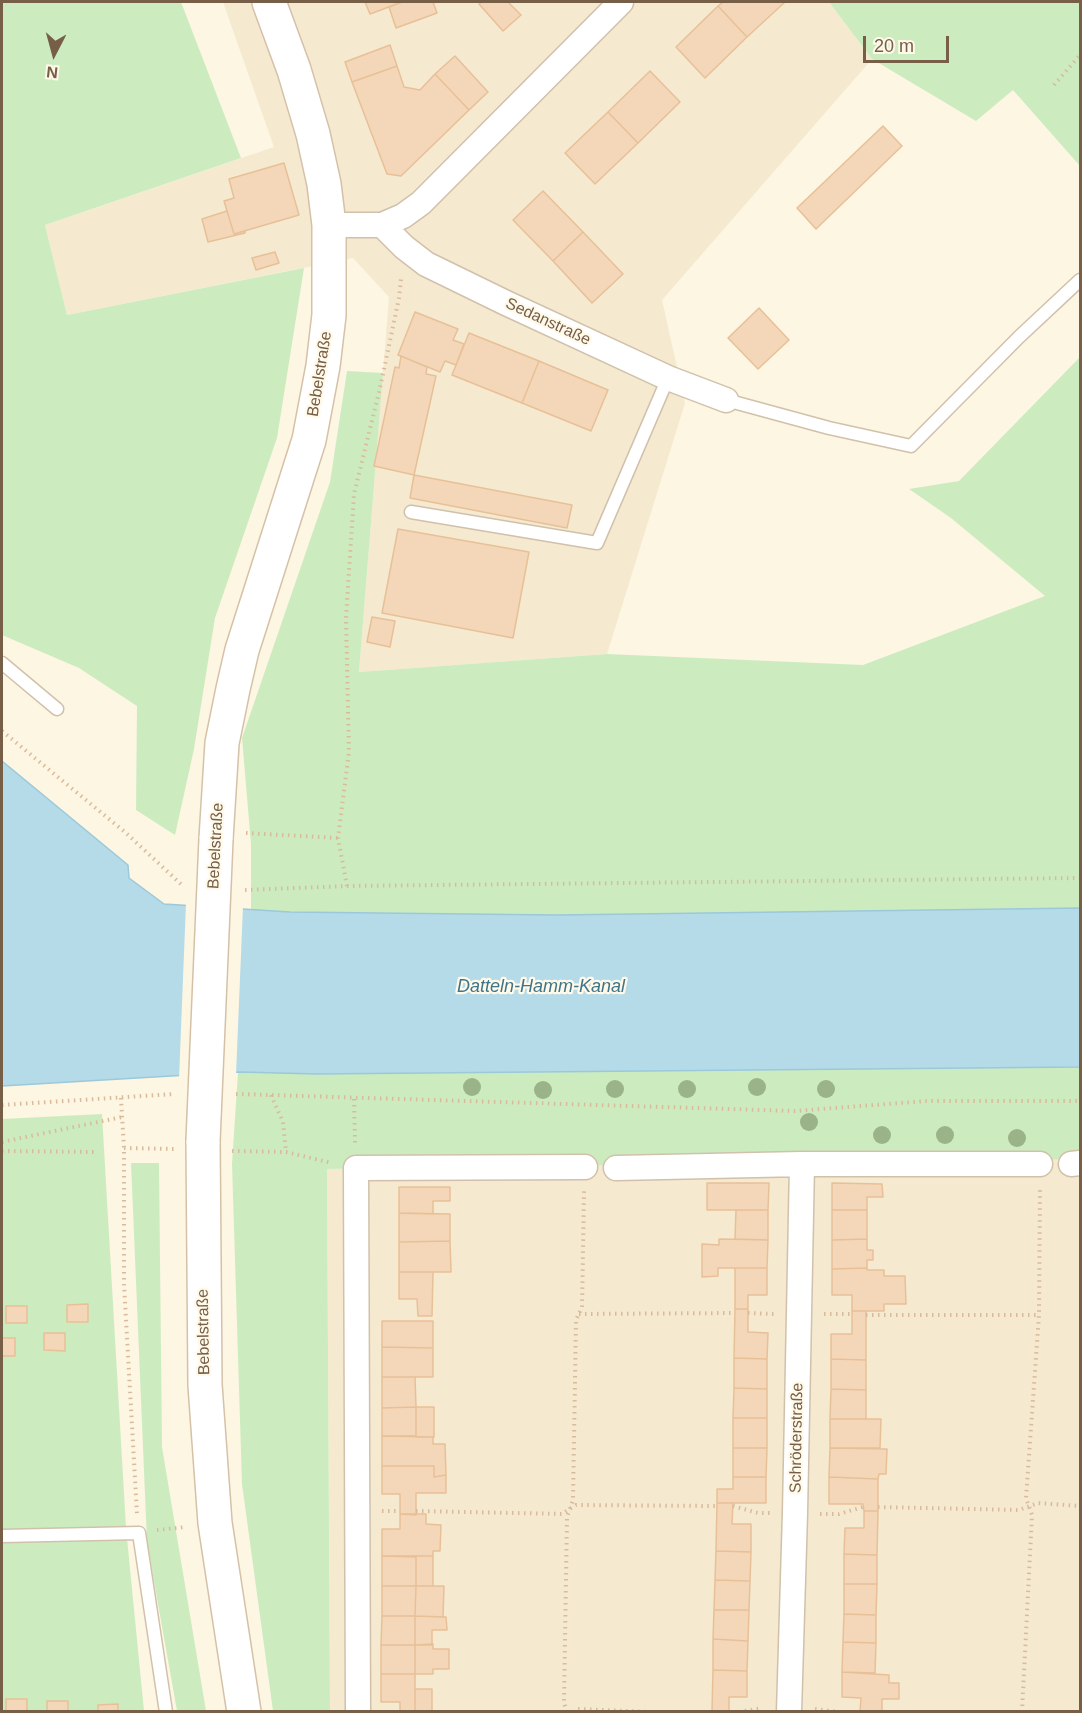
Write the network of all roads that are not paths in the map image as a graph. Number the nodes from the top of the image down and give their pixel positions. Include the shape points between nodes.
1 (269, 2) edge
2 (621, 2) edge
3 (329, 225) junction
4 (382, 225) junction
5 (1080, 280) edge
6 (668, 378) junction
7 (726, 400) joint
8 (411, 512) dead end
9 (2, 663) edge
10 (57, 709) dead end
11 (802, 1164) junction
12 (1040, 1164) road end
13 (585, 1167) road end
14 (616, 1168) dead end
15 (2, 1536) edge
16 (166, 1712) edge
17 (244, 1712) edge
18 (358, 1712) edge
19 (789, 1712) edge

1 - 3 main road, Bebelstraße via 313,134
2 - 4 street via 421,203
3 - 4 street
3 - 17 main road, Bebelstraße, bridge via 329,315 309,440 252,618 222,743 203,1146 205,1385 215,1523
4 - 6 street, Sedanstraße via 426,264
5 - 7 lane via 911,446
6 - 7 street, Sedanstraße
6 - 8 lane via 597,543
9 - 10 lane
11 - 12 street
11 - 14 street
11 - 19 street, Schröderstraße
13 - 18 street via 356,1168
15 - 16 lane via 138,1533

